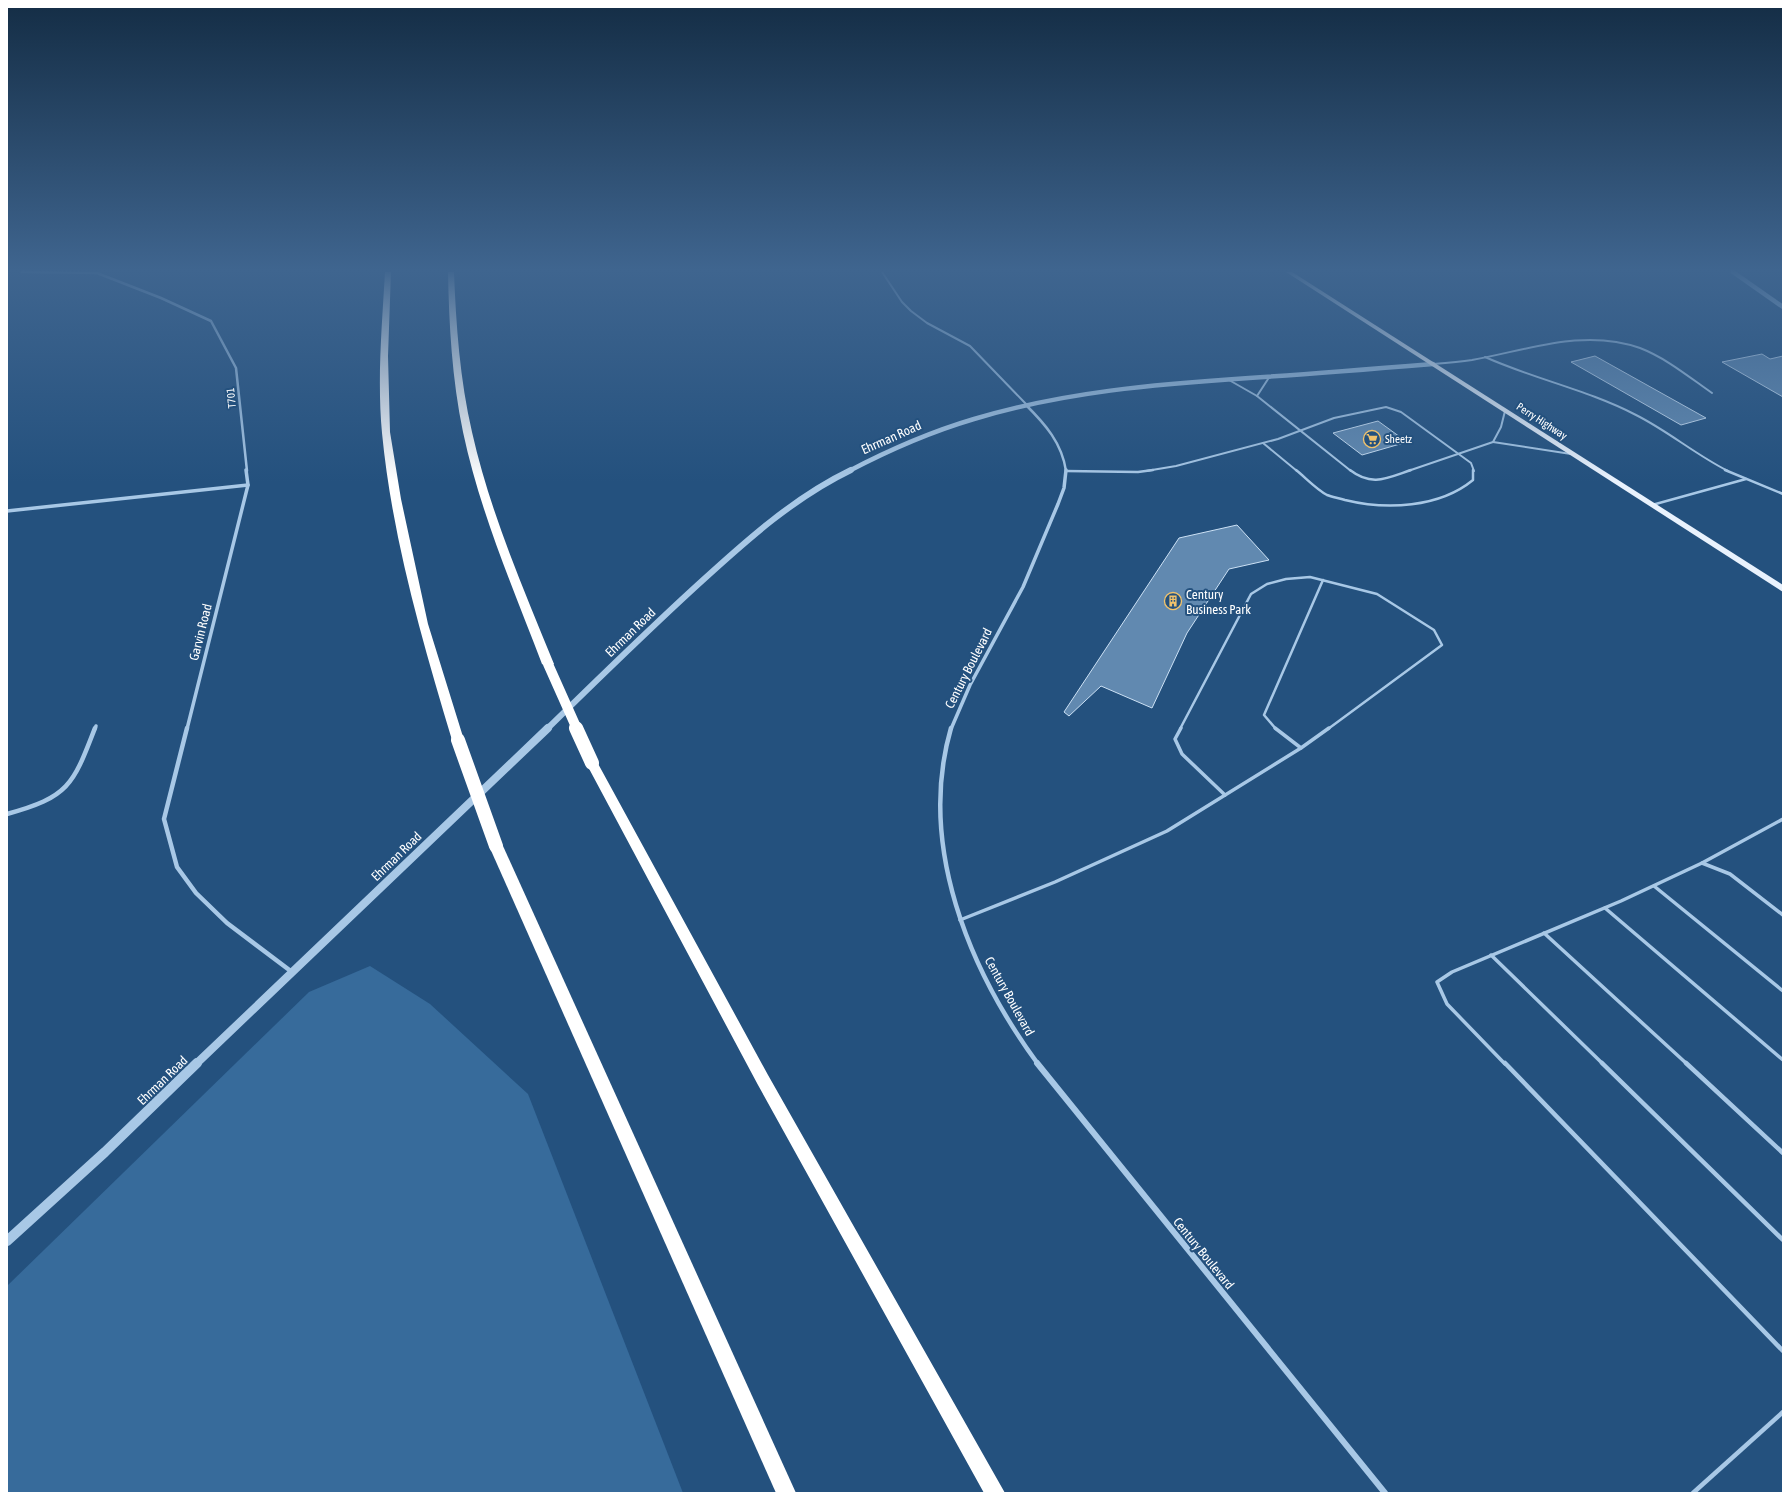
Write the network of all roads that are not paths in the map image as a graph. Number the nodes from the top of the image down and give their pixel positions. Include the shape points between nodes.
1 (221, 342) edge
2 (385, 342) edge
3 (454, 342) edge
4 (963, 342) edge
5 (1399, 342) edge
6 (1555, 342) edge
7 (1614, 342) edge
8 (1484, 357) junction
9 (1433, 364) junction
10 (1270, 376) junction
11 (1226, 378) junction
12 (1712, 393) dead end
13 (1257, 396) junction
14 (1026, 404) junction
15 (1505, 410) junction
16 (1300, 430) junction
17 (1494, 442) junction
18 (1263, 443) junction
19 (1458, 454) junction
20 (1574, 455) junction
21 (1066, 471) junction
22 (1746, 479) junction
23 (248, 485) junction
24 (1783, 494) edge
25 (1652, 504) junction
26 (7, 511) edge
27 (1323, 580) junction
28 (1783, 589) edge
29 (96, 726) dead end
30 (1301, 748) junction
31 (1225, 795) junction
32 (7, 814) edge
33 (1783, 819) edge
34 (1702, 863) junction
35 (1654, 886) junction
36 (1605, 908) junction
37 (1783, 915) edge
38 (960, 920) junction
39 (1544, 933) junction
40 (1491, 955) junction
41 (292, 972) junction
42 (1783, 991) edge
43 (1783, 1060) edge
44 (1783, 1153) edge
45 (1783, 1240) edge
46 (7, 1241) edge
47 (1783, 1351) edge
48 (1783, 1412) edge
49 (786, 1493) edge
50 (995, 1493) edge
51 (1386, 1493) edge
52 (1693, 1493) edge

1 - 23 street, T701 via 236,368
2 - 49 highway, bridge via 386,432 396,498 423,624 458,740 496,846
3 - 50 highway, bridge via 468,431 496,533 548,664 592,763 767,1087
4 - 14 lane via 970,346
5 - 9 main road, Perry Highway
6 - 8 lane
7 - 12 lane via 1653,354
8 - 9 lane
8 - 22 lane via 1514,370 1587,393 1637,415 1726,470
9 - 10 street, Ehrman Road
9 - 15 main road, Perry Highway
10 - 11 street, Ehrman Road
10 - 13 lane
11 - 13 lane
11 - 14 street, Ehrman Road via 1099,391
13 - 16 lane
14 - 21 street, Century Boulevard via 1044,422 1058,444
14 - 41 street, Ehrman Road via 955,424 888,450 829,481 771,521 681,600
15 - 17 lane
15 - 20 main road, Perry Highway
16 - 18 lane
16 - 19 lane via 1334,418 1386,407 1401,412
16 - 19 lane via 1359,477 1371,481
17 - 19 lane
17 - 20 lane
18 - 19 lane via 1327,495 1365,505 1390,506 1425,502 1460,491 1473,480 1474,472 1471,463
18 - 21 lane via 1176,466 1138,472
20 - 25 main road, Perry Highway
21 - 38 street, Century Boulevard via 1056,508 1025,582 964,696 946,744 941,769 939,827 943,857
22 - 24 lane
22 - 25 lane
23 - 26 street
23 - 41 street, Garvin Road via 164,819 177,867 196,892 227,923
25 - 28 main road, Perry Highway
27 - 30 lane via 1264,715 1275,728
27 - 30 lane via 1377,594 1434,630 1442,645
27 - 31 lane via 1310,577 1286,578 1267,584 1252,594 1175,739 1182,754
29 - 32 street via 72,781 58,795
30 - 31 lane
31 - 38 lane via 1167,831 1055,882
33 - 34 lane
34 - 35 lane
34 - 37 lane via 1730,874
35 - 36 lane
35 - 42 lane
36 - 39 lane
36 - 43 lane
38 - 51 street, Century Boulevard via 989,986 1007,1019 1054,1086
39 - 40 lane
39 - 44 lane
40 - 45 lane
40 - 47 lane via 1452,972 1437,982 1447,1004
41 - 46 street, Ehrman Road via 105,1152
48 - 52 lane

